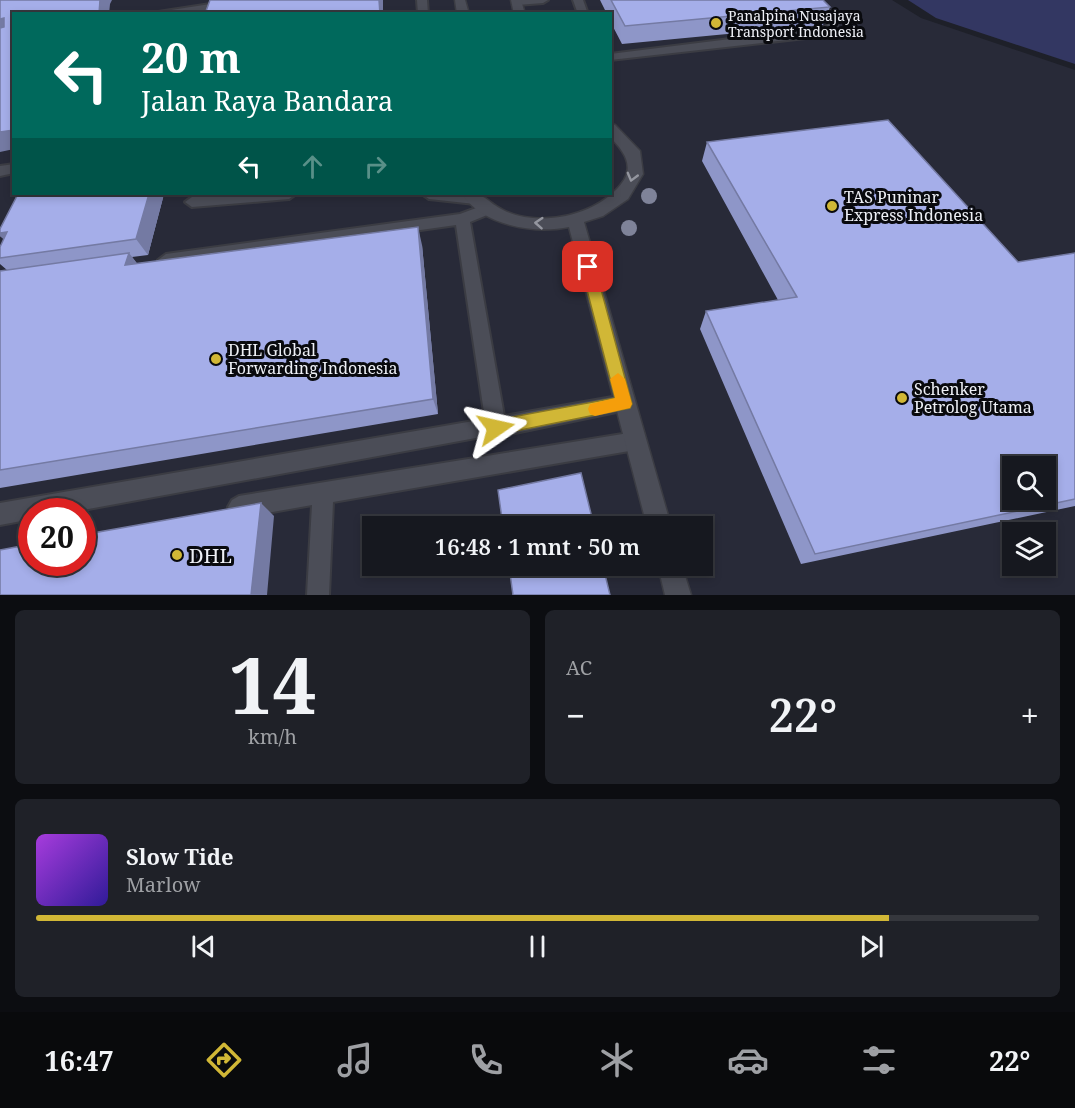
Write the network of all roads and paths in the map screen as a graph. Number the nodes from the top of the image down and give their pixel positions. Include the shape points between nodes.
1 (543, 0) edge
2 (816, 0) edge
3 (244, 3) edge
4 (191, 4) edge
5 (518, 5) edge
6 (154, 12) edge
7 (612, 57) edge
8 (612, 130) edge
9 (277, 195) edge
10 (436, 195) edge
11 (477, 201) edge
12 (192, 202) dead end
13 (462, 219) junction
14 (576, 221) junction
15 (152, 262) edge
16 (624, 404) junction
17 (496, 428) junction
18 (635, 441) junction
19 (323, 494) junction
20 (217, 511) edge
21 (0, 514) edge
22 (656, 516) edge
23 (673, 576) edge
24 (318, 595) edge
25 (678, 595) edge

1 - 5 lane
2 - 7 lane via 833,22 832,28 823,33
3 - 4 lane
4 - 6 lane
8 -> 14 street via 632,152 634,175 621,198 609,208
9 - 12 lane
10 - 11 lane
11 - 13 lane
14 -> 11 street via 529,222 503,216
13 - 15 lane
13 - 17 lane
14 - 16 street
16 - 17 lane
16 - 18 street
17 - 21 lane
18 - 19 lane
18 - 22 street
19 - 20 lane
19 - 24 lane
23 - 25 street

